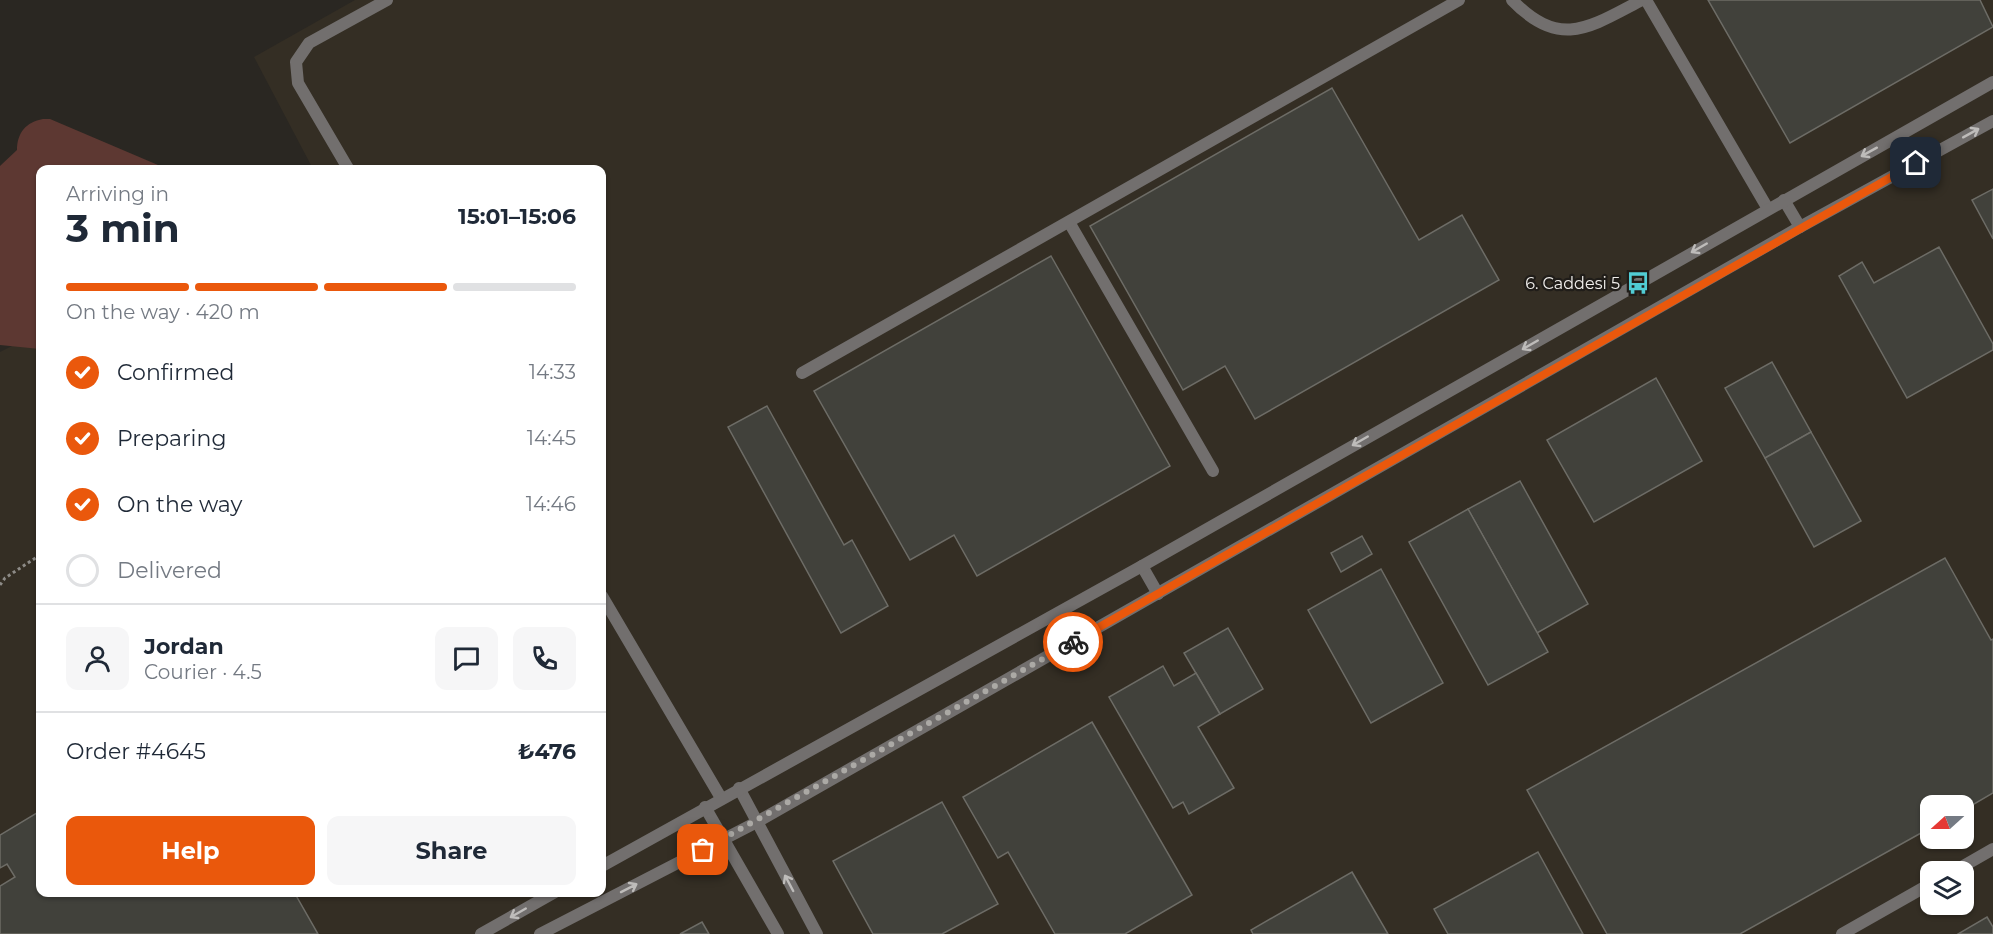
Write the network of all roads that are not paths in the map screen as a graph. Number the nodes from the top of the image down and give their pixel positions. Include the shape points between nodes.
1 (387, 0) edge
2 (1460, 0) edge
3 (1512, 0) edge
4 (1644, 0) edge
5 (1993, 82) edge
6 (1993, 121) edge
7 (346, 165) edge
8 (1784, 200) junction
9 (1768, 209) junction
10 (1069, 222) junction
11 (1800, 227) junction
12 (802, 373) dead end
13 (1213, 471) dead end
14 (1142, 566) junction
15 (1158, 594) junction
16 (606, 603) edge
17 (739, 788) junction
18 (721, 798) junction
19 (705, 807) junction
20 (757, 822) junction
21 (723, 839) junction
22 (1993, 849) edge
23 (1972, 861) edge
24 (606, 864) edge
25 (1920, 890) edge
26 (546, 897) edge
27 (482, 934) edge
28 (540, 934) edge
29 (778, 934) edge
30 (817, 934) edge
31 (1842, 934) edge

1 - 7 street via 309,43 296,62 298,83
2 - 10 street
3 - 4 street via 1545,27 1567,30 1589,27
4 - 9 street
5 -> 8 street
11 -> 6 street
8 - 9 street
8 - 11 street
9 -> 14 street
10 - 12 street
10 - 13 street
11 - 15 street
14 - 15 street
14 - 17 street
15 - 20 street
16 - 18 street
17 - 18 street
17 - 20 street
18 - 19 street
19 - 21 street
19 - 24 street
20 - 21 street
30 -> 20 street
28 -> 21 street
21 - 29 street
22 - 23 street
25 - 31 street
26 -> 27 street

